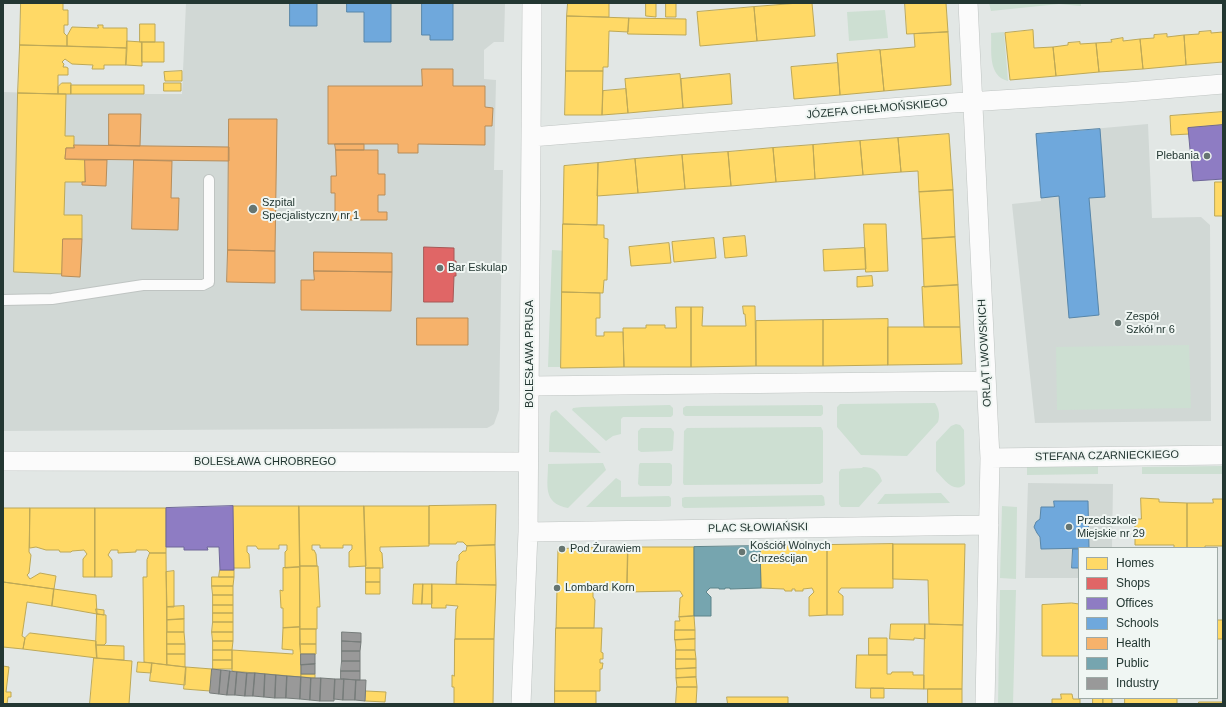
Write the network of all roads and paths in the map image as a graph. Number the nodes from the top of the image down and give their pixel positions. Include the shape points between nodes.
1 (532, 3) edge
2 (968, 3) edge
3 (1223, 84) edge
4 (972, 101) junction
5 (531, 137) junction
6 (209, 180) dead end
7 (3, 300) edge
8 (986, 381) junction
9 (530, 386) junction
10 (1223, 455) edge
11 (990, 458) junction
12 (3, 461) edge
13 (528, 462) junction
14 (989, 525) junction
15 (528, 532) junction
16 (521, 704) edge
17 (985, 704) edge

1 - 5 street, BOLESŁAWA PRUSA
2 - 4 street, ORLĄT LWOWSKICH
3 - 4 street, JÓZEFA CHEŁMOŃSKIEGO
4 - 5 street, JÓZEFA CHEŁMOŃSKIEGO
4 - 8 street, ORLĄT LWOWSKICH
5 - 9 street, BOLESŁAWA PRUSA
6 - 7 lane via 209,282 203,285 143,285 52,300
8 - 9 street
8 - 11 street, ORLĄT LWOWSKICH
9 - 13 street, BOLESŁAWA PRUSA
10 - 11 street, STEFANA CZARNIECKIEGO
11 - 14 street, ORLĄT LWOWSKICH
12 - 13 street, BOLESŁAWA CHROBREGO
13 - 15 street, BOLESŁAWA PRUSA
14 - 15 street, PLAC SŁOWIAŃSKI
14 - 17 street, ORLĄT LWOWSKICH
15 - 16 street, BOLESŁAWA PRUSA

